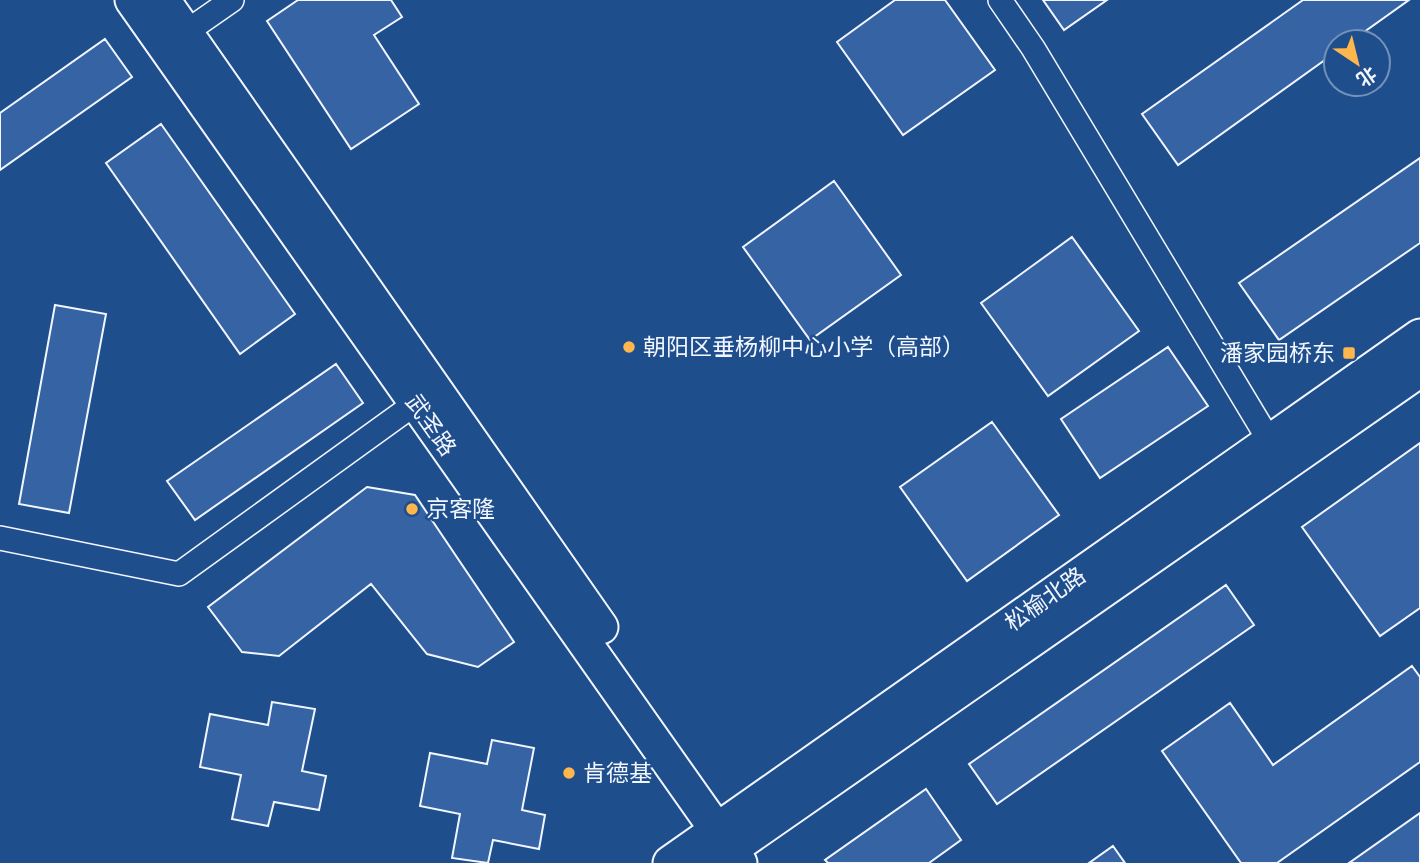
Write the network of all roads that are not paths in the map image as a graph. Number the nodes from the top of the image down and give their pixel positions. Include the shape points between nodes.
1 (132, 0) edge
2 (163, 0) edge
3 (232, 0) edge
4 (1000, 0) edge
5 (186, 32) junction
6 (1420, 336) edge
7 (1420, 370) edge
8 (416, 403) junction
9 (1269, 440) junction
10 (0, 538) edge
11 (726, 845) edge
12 (670, 863) edge

1 - 8 street, 武圣路
2 - 5 street, 武圣路
3 - 5 street
4 - 9 street
5 - 11 street, 武圣路 via 383,312
6 - 9 street, 松榆北路
7 - 11 street, 松榆北路
8 - 10 street via 179,574
8 - 11 street, 武圣路
9 - 11 street, 松榆北路
11 - 12 street, 松榆北路

